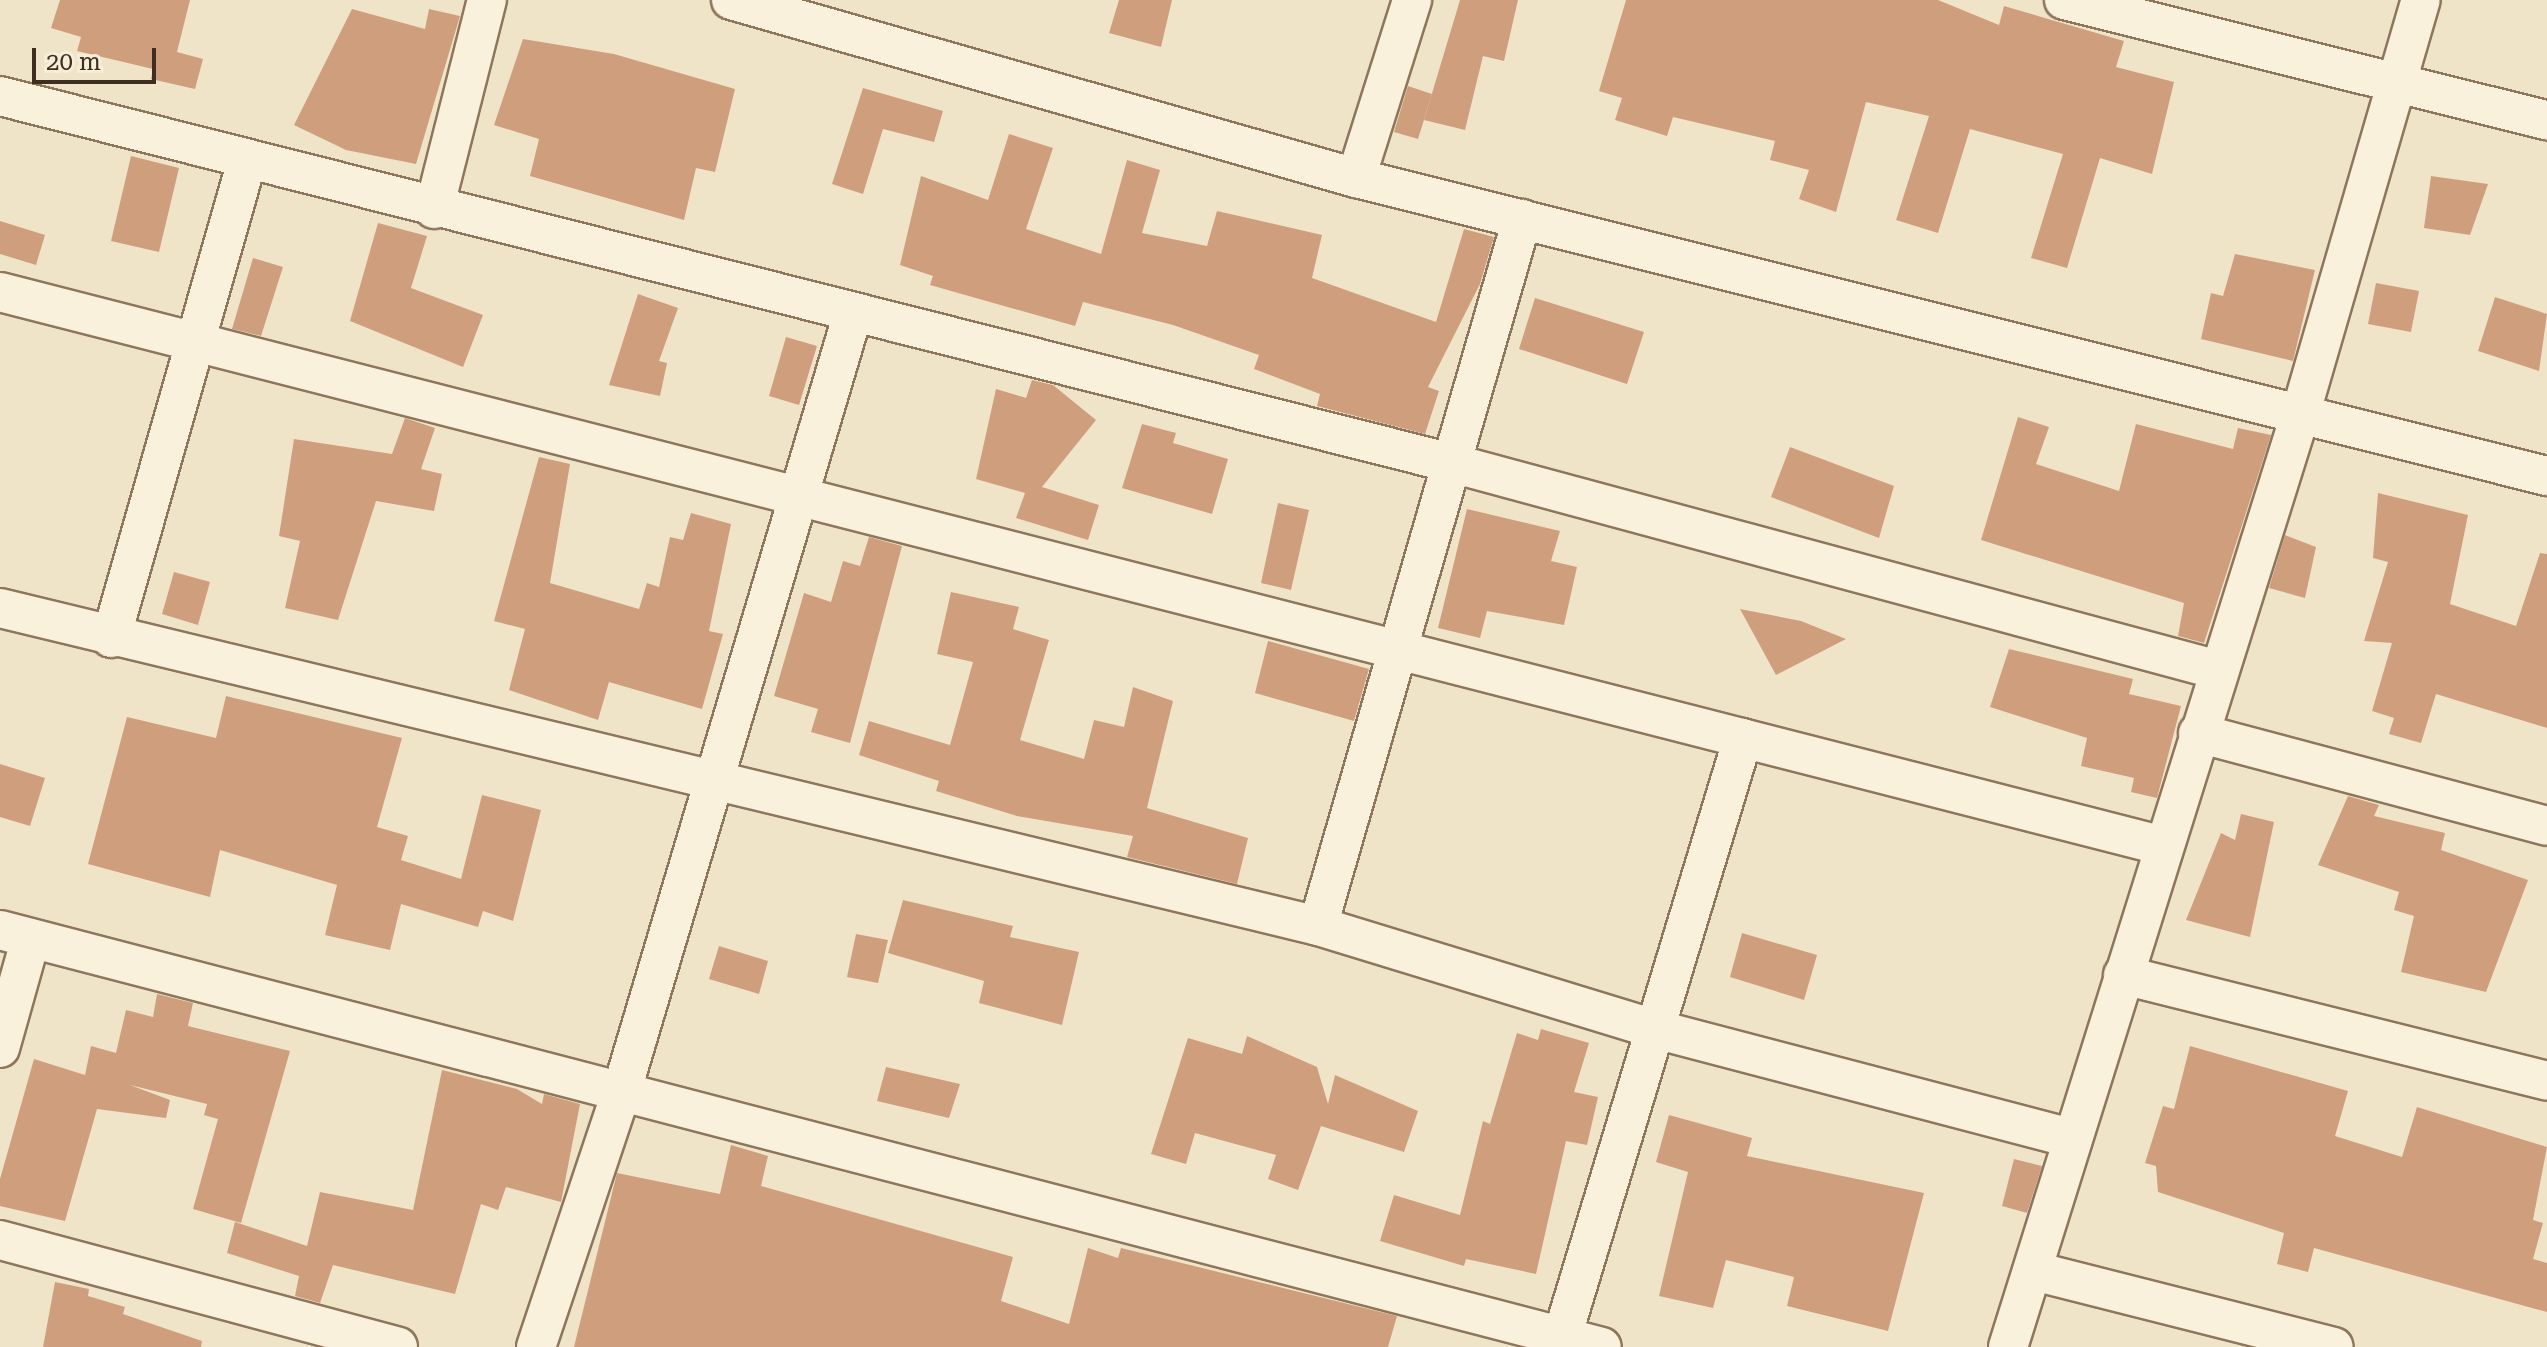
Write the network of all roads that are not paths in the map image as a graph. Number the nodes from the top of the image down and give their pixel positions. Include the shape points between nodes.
1 (487, 0) edge
2 (731, 0) edge
3 (1412, 0) edge
4 (2064, 0) edge
5 (2421, 0) edge
6 (2396, 80) junction
7 (0, 96) edge
8 (2547, 120) edge
9 (247, 162) junction
10 (1356, 178) junction
11 (434, 209) junction
12 (1522, 219) junction
13 (0, 292) edge
14 (853, 313) junction
15 (191, 343) junction
16 (2301, 412) junction
17 (1455, 464) junction
18 (2547, 476) edge
19 (799, 496) junction
20 (0, 608) edge
21 (111, 638) junction
22 (1399, 649) junction
23 (2218, 670) junction
24 (2198, 733) junction
25 (1743, 738) junction
26 (714, 780) junction
27 (2547, 826) edge
28 (2164, 846) junction
29 (1318, 926) junction
30 (16, 934) edge
31 (2123, 975) junction
32 (1651, 1028) junction
33 (0, 1048) edge
34 (2547, 1081) edge
35 (622, 1090) junction
36 (2073, 1139) junction
37 (0, 1240) edge
38 (2034, 1271) junction
39 (1561, 1342) edge
40 (398, 1347) edge
41 (536, 1347) edge
42 (1602, 1347) edge
43 (2008, 1347) edge
44 (2334, 1347) edge

1 - 11 street
2 - 10 street
3 - 10 street
4 - 6 street
5 - 6 street
6 - 8 street
6 - 16 street
7 - 9 street
9 - 11 street
9 - 15 street
10 - 12 street
11 - 14 street
12 - 16 street
12 - 17 street
13 - 15 street
14 - 17 street
14 - 19 street
15 - 19 street
15 - 21 street
16 - 18 street
16 - 23 street
17 - 22 street
17 - 23 street
19 - 22 street
19 - 26 street
20 - 21 street
21 - 26 street
22 - 25 street
22 - 29 street
23 - 24 street
24 - 27 street
24 - 28 street
25 - 28 street
25 - 32 street
26 - 29 street
26 - 35 street
28 - 31 street
29 - 32 street
30 - 33 street
30 - 35 street
31 - 34 street
31 - 36 street
32 - 36 street
32 - 39 street
35 - 39 street
35 - 41 street
36 - 38 street
37 - 40 street
38 - 43 street
38 - 44 street
39 - 42 street

